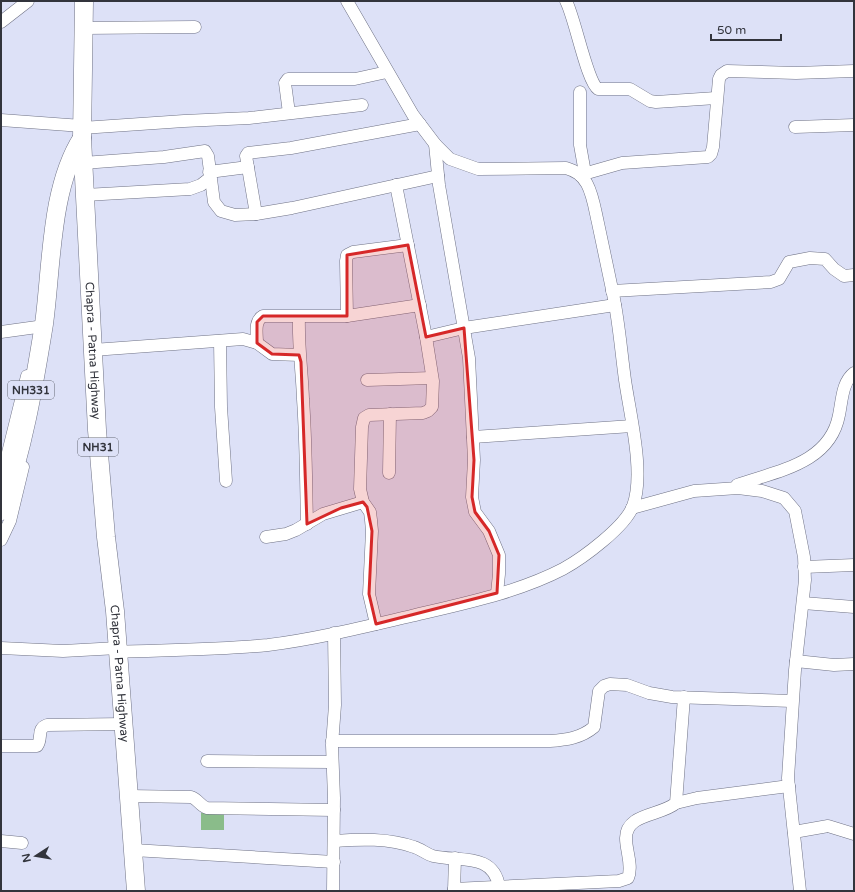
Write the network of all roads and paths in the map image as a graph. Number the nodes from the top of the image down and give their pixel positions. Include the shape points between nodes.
1 (28, 1) edge
2 (84, 1) edge
3 (347, 1) edge
4 (566, 1) edge
5 (1, 22) edge
6 (83, 28) junction
7 (195, 28) dead end
8 (854, 71) edge
9 (387, 72) junction
10 (580, 92) dead end
11 (716, 98) junction
12 (362, 104) dead end
13 (289, 113) junction
14 (1, 120) edge
15 (420, 124) junction
16 (854, 125) edge
17 (795, 128) dead end
18 (82, 131) junction
19 (435, 144) junction
20 (83, 162) junction
21 (248, 167) junction
22 (583, 174) junction
23 (210, 175) junction
24 (438, 176) junction
25 (396, 185) junction
26 (85, 195) junction
27 (256, 214) junction
28 (56, 227) junction
29 (408, 245) junction
30 (854, 275) edge
31 (612, 291) junction
32 (420, 305) junction
33 (614, 305) junction
34 (347, 316) junction
35 (299, 317) junction
36 (37, 327) junction
37 (464, 328) junction
38 (1, 332) edge
39 (426, 337) junction
40 (220, 341) junction
41 (257, 342) junction
42 (93, 350) junction
43 (299, 355) junction
44 (854, 373) edge
45 (432, 378) junction
46 (367, 380) dead end
47 (390, 414) junction
48 (632, 426) junction
49 (473, 437) junction
50 (6, 440) edge
51 (389, 473) dead end
52 (1, 481) edge
53 (226, 481) dead end
54 (730, 488) junction
55 (363, 502) junction
56 (632, 508) junction
57 (1, 510) edge
58 (307, 524) junction
59 (266, 537) dead end
60 (1, 540) edge
61 (854, 565) edge
62 (804, 567) junction
63 (497, 593) junction
64 (803, 603) junction
65 (854, 607) edge
66 (376, 624) junction
67 (334, 633) junction
68 (1, 648) edge
69 (118, 650) junction
70 (796, 661) junction
71 (854, 664) edge
72 (684, 697) junction
73 (792, 701) junction
74 (124, 724) junction
75 (332, 741) junction
76 (1, 746) edge
77 (207, 761) dead end
78 (332, 762) junction
79 (789, 786) junction
80 (129, 796) junction
81 (676, 803) junction
82 (334, 810) junction
83 (794, 832) junction
84 (854, 834) edge
85 (1, 840) edge
86 (334, 841) junction
87 (22, 843) dead end
88 (133, 850) junction
89 (455, 858) junction
90 (334, 862) junction
91 (498, 887) junction
92 (454, 890) edge
93 (136, 891) edge
94 (333, 891) edge
95 (800, 891) edge

1 - 5 street
2 - 6 highway, Chapra - Patna Highway / NH31
3 - 9 street
4 - 11 street via 592,81 598,89 630,90 656,102
6 - 7 street
6 - 18 highway, Chapra - Patna Highway / NH31
8 - 11 street via 727,71 721,75
9 - 13 street via 355,79 288,79 285,83
9 - 15 street
10 - 22 street
11 - 22 street via 713,147 708,157 622,163
12 - 13 street
13 - 18 street
14 - 18 street
15 - 19 street
15 - 21 street via 291,148 249,152 246,154
16 - 17 street
18 - 20 highway, Chapra - Patna Highway / NH31
18 - 28 highway, NH331 via 62,182
19 - 22 street via 450,159 478,169 553,168 574,170
19 - 24 street
20 - 23 street via 164,157 204,151 207,154
20 - 26 highway, Chapra - Patna Highway / NH31
21 - 23 street
21 - 27 street
22 - 31 street via 592,199
23 - 26 street via 201,185 190,189
23 - 27 street via 214,202 221,211 235,215
24 - 25 street
24 - 37 street
25 - 27 street
25 - 29 street
26 - 42 highway, Chapra - Patna Highway / NH31
28 - 36 street via 46,268
28 - 57 highway, NH331 via 44,324 22,437 9,490
28 - 60 street via 57,269 42,382 10,521
29 - 32 street
29 - 34 street via 347,255
30 - 31 street via 844,276 825,259 810,258 789,262 779,279 771,282
31 - 33 street
32 - 34 street
32 - 39 street
33 - 37 street
33 - 48 street
34 - 35 street
35 - 41 street via 272,315 259,318
35 - 43 street
36 - 38 street
36 - 50 street
37 - 39 street
37 - 49 street via 469,358
39 - 45 street
40 - 41 street via 243,339
40 - 42 street
40 - 53 street
41 - 43 street via 272,354
42 - 69 highway, Chapra - Patna Highway / NH31 via 100,477
43 - 58 street via 304,401
44 - 54 street via 846,384 836,426 822,450 800,463
45 - 46 street
45 - 47 street via 433,401 428,411
47 - 51 street
47 - 55 street via 369,415 364,418 360,489
48 - 49 street
48 - 56 street via 637,478
49 - 63 street via 473,506 489,531 499,555
50 - 52 street
54 - 56 street via 694,491
54 - 62 street via 751,488 771,493 784,498 792,505 797,518
55 - 58 street via 326,513
55 - 66 street via 370,512 372,525 369,594
56 - 63 street via 617,528 576,561 542,577
58 - 59 street via 286,534
61 - 62 street
62 - 64 street
63 - 66 street
64 - 65 street
64 - 70 street
66 - 67 street
67 - 69 street via 262,645
67 - 75 street via 335,704
68 - 69 street
69 - 74 highway, Chapra - Patna Highway / NH31
70 - 71 street via 834,665
70 - 73 street
72 - 73 street
72 - 75 street via 649,693 619,684 604,686 597,697 594,727 580,736 560,740
72 - 81 street
73 - 79 street
74 - 76 street via 47,725 42,726 40,730 40,742 37,746
74 - 80 highway, Chapra - Patna Highway / NH31
75 - 78 street
77 - 78 street
78 - 82 street
79 - 81 street
79 - 83 street
80 - 82 street via 191,797 207,808
80 - 88 highway, Chapra - Patna Highway / NH31
81 - 91 street via 666,810 634,820 630,825 626,837 629,874 624,880
82 - 86 street
83 - 84 street via 828,826
83 - 95 street
85 - 87 street
86 - 89 street via 369,840 399,843 415,847 430,855
86 - 90 street
88 - 90 street
88 - 93 highway, Chapra - Patna Highway / NH31
89 - 91 street via 488,866 497,877
89 - 92 street
90 - 94 street
91 - 92 street

